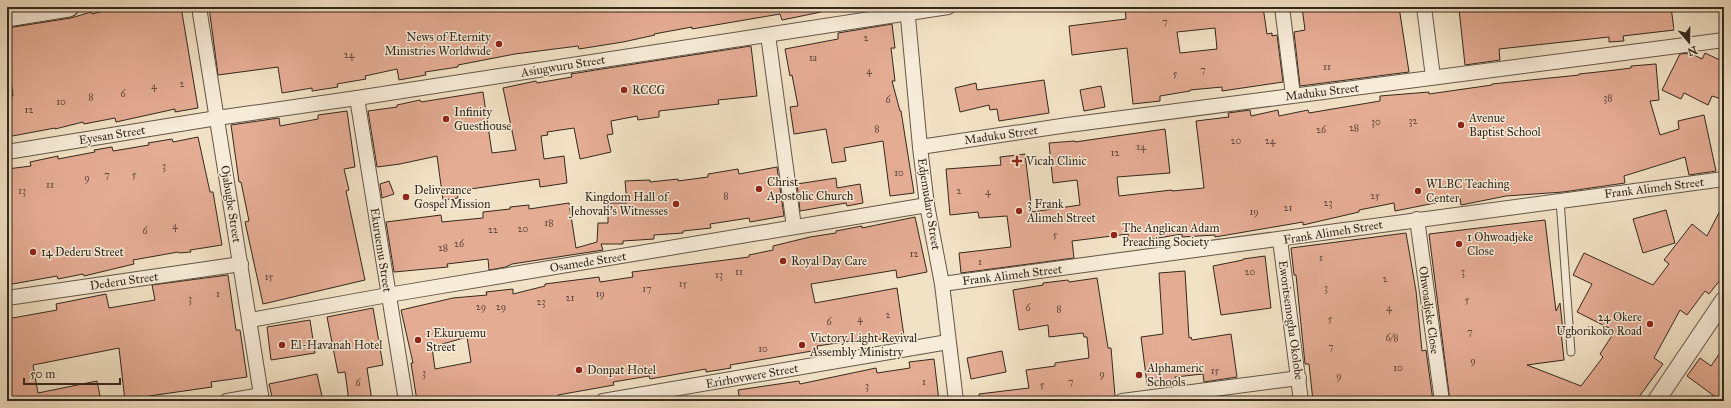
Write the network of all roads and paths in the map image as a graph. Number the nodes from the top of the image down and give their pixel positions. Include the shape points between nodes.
1 (69, 7) edge
2 (199, 7) edge
3 (948, 7) edge
4 (1282, 7) edge
5 (1424, 7) edge
6 (908, 10) edge
7 (7, 17) edge
8 (768, 35) junction
9 (1724, 40) edge
10 (1433, 77) junction
11 (1293, 95) junction
12 (357, 98) junction
13 (217, 118) junction
14 (920, 147) junction
15 (7, 152) edge
16 (1724, 179) edge
17 (1560, 200) junction
18 (927, 205) junction
19 (1417, 219) junction
20 (794, 227) junction
21 (1280, 240) junction
22 (241, 264) junction
23 (942, 284) junction
24 (388, 295) junction
25 (7, 298) edge
26 (1724, 300) edge
27 (250, 320) junction
28 (948, 342) junction
29 (1571, 352) dead end
30 (1299, 378) junction
31 (262, 398) edge
32 (227, 401) edge
33 (406, 401) edge
34 (603, 401) edge
35 (956, 401) edge
36 (1122, 401) edge
37 (1301, 401) edge
38 (1442, 401) edge
39 (1656, 401) edge

1 - 7 main road
2 - 13 street, Ojabugbe Street
3 - 6 street, Asiugwuru Street
4 - 11 street
5 - 10 street
6 - 8 street, Asiugwuru Street
6 - 14 street, Edjemudaro Street
8 - 12 street, Asiugwuru Street
8 - 20 street
9 - 10 street, Maduku Street
10 - 11 street, Maduku Street
11 - 14 street, Maduku Street
12 - 13 street, Asiugwuru Street
12 - 24 street, Ekuruemu Street
13 - 15 street, Eyesan Street
13 - 22 street, Ojabugbe Street
14 - 18 street, Edjemudaro Street
16 - 17 street, Frank Alimeh Street
17 - 19 street, Frank Alimeh Street
17 - 29 lane
18 - 20 street, Osamede Street
18 - 23 street, Edjemudaro Street
19 - 21 street, Frank Alimeh Street
19 - 38 street, Ohwoadjeke Close
20 - 24 street, Osamede Street
21 - 23 street, Frank Alimeh Street
21 - 30 street, Eworitsemogha Okolobe
22 - 25 street, Dederu Street
22 - 27 street, Ojabugbe Street
23 - 28 street, Edjemudaro Street
24 - 27 street, Osamede Street
24 - 33 street, Ekuruemu Street
26 - 39 street
27 - 31 street, Ojabugbe Street
28 - 34 street, Erirhovwere Street
28 - 35 street, Edjemudaro Street
30 - 36 street
30 - 37 street, Eworitsemogha Okolobe
31 - 32 street

